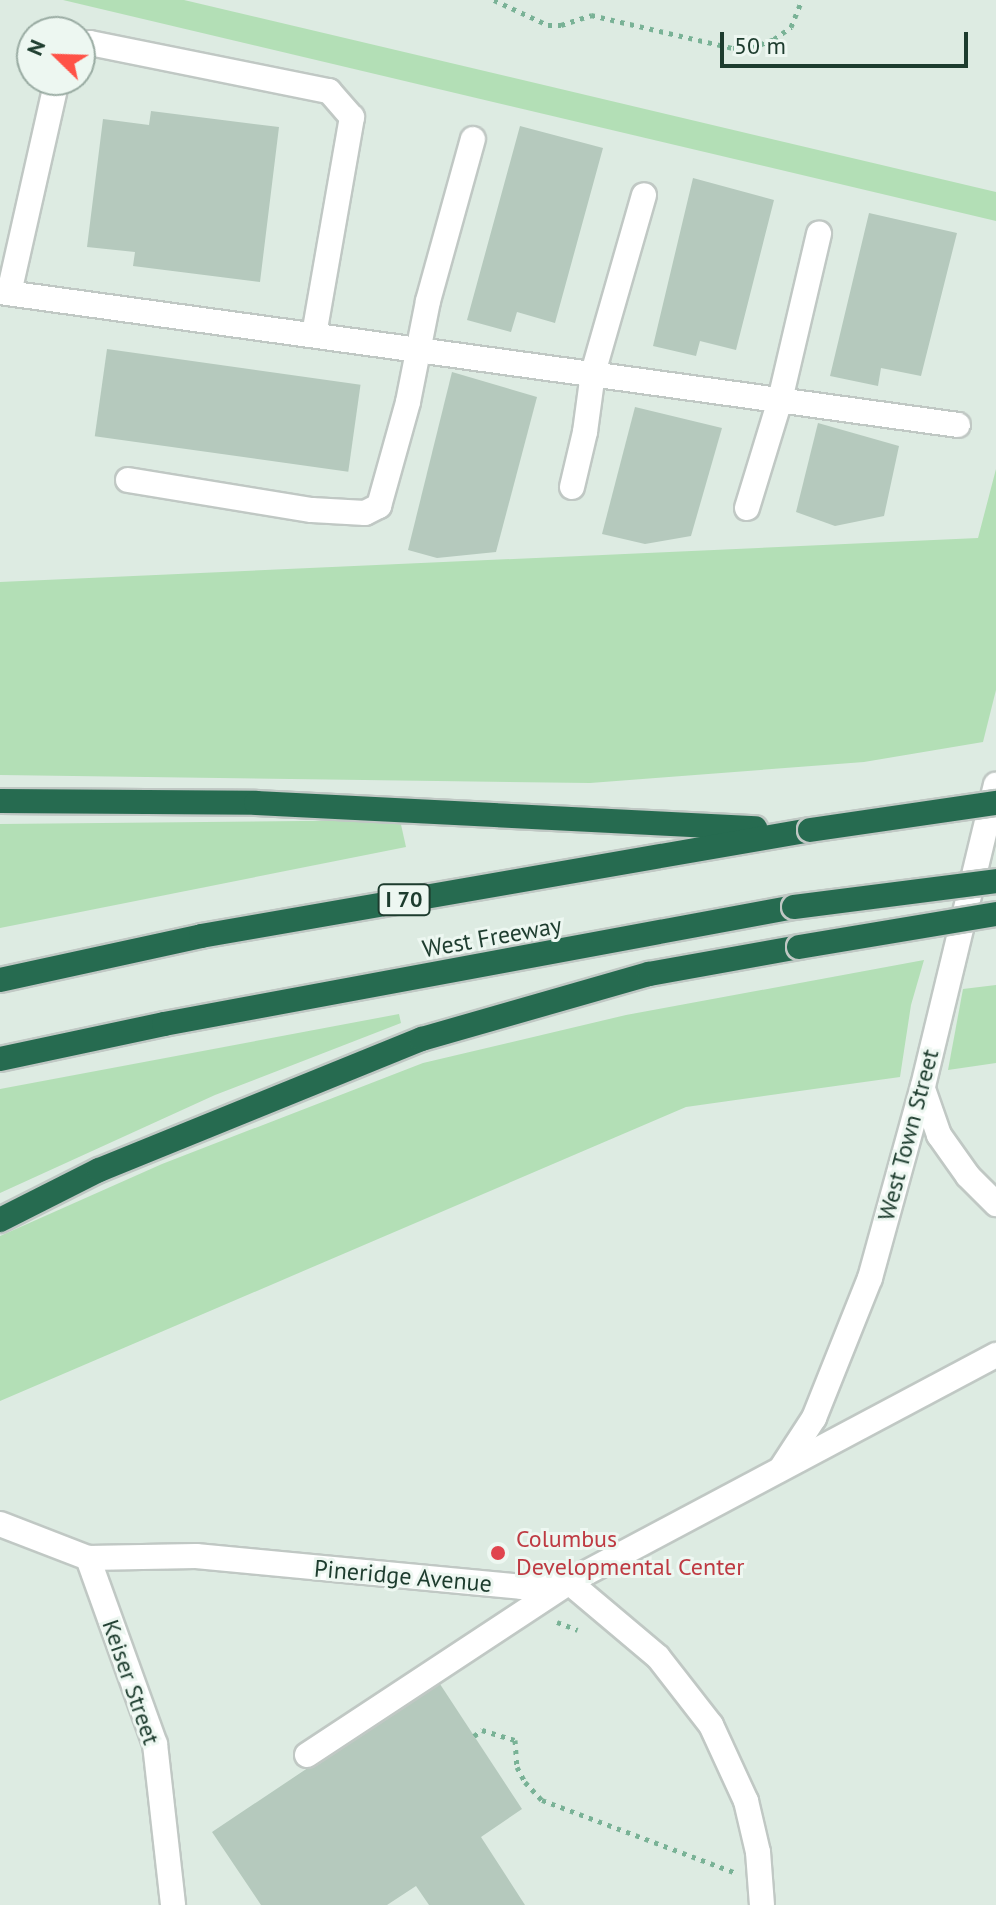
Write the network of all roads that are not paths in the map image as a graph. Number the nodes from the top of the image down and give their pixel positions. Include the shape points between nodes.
1 (96, 44) edge
2 (53, 96) edge
3 (473, 139) dead end
4 (644, 195) dead end
5 (819, 234) dead end
6 (4, 293) edge
7 (314, 334) junction
8 (418, 349) junction
9 (593, 373) junction
10 (780, 400) junction
11 (958, 425) dead end
12 (128, 480) dead end
13 (572, 487) dead end
14 (747, 508) dead end
15 (996, 785) edge
16 (0, 801) edge
17 (996, 803) edge
18 (810, 830) junction
19 (996, 881) edge
20 (996, 914) edge
21 (0, 980) edge
22 (0, 1059) edge
23 (923, 1086) junction
24 (996, 1204) edge
25 (0, 1220) edge
26 (996, 1355) edge
27 (780, 1470) junction
28 (0, 1524) edge
29 (88, 1558) junction
30 (569, 1582) junction
31 (307, 1755) dead end
32 (173, 1905) edge
33 (762, 1905) edge

1 - 7 street via 329,91 352,117
2 - 6 street
3 - 8 street
4 - 9 street
5 - 10 street
6 - 7 street
7 - 8 street
8 - 9 street
8 - 12 street via 391,474 379,506 365,513 312,510
9 - 10 street
9 - 13 street
10 - 11 street
10 - 14 street
15 - 23 street, West Town Street
16 - 18 highway via 256,803
17 - 18 highway, I 70, bridge
18 - 21 highway, I 70 via 201,936
19 - 22 highway, West Freeway, bridge via 794,907
20 - 25 highway, bridge via 649,974 422,1039 99,1170
23 - 24 street via 939,1135
23 - 27 street, West Town Street via 870,1278 814,1418
26 - 27 street, Pineridge Avenue
27 - 30 street, Pineridge Avenue
28 - 29 street, Pineridge Avenue
29 - 30 street, Pineridge Avenue via 196,1556 507,1586
29 - 32 street, Keiser Street via 155,1744
30 - 31 street
30 - 33 street via 658,1657 711,1725 746,1801 758,1852

